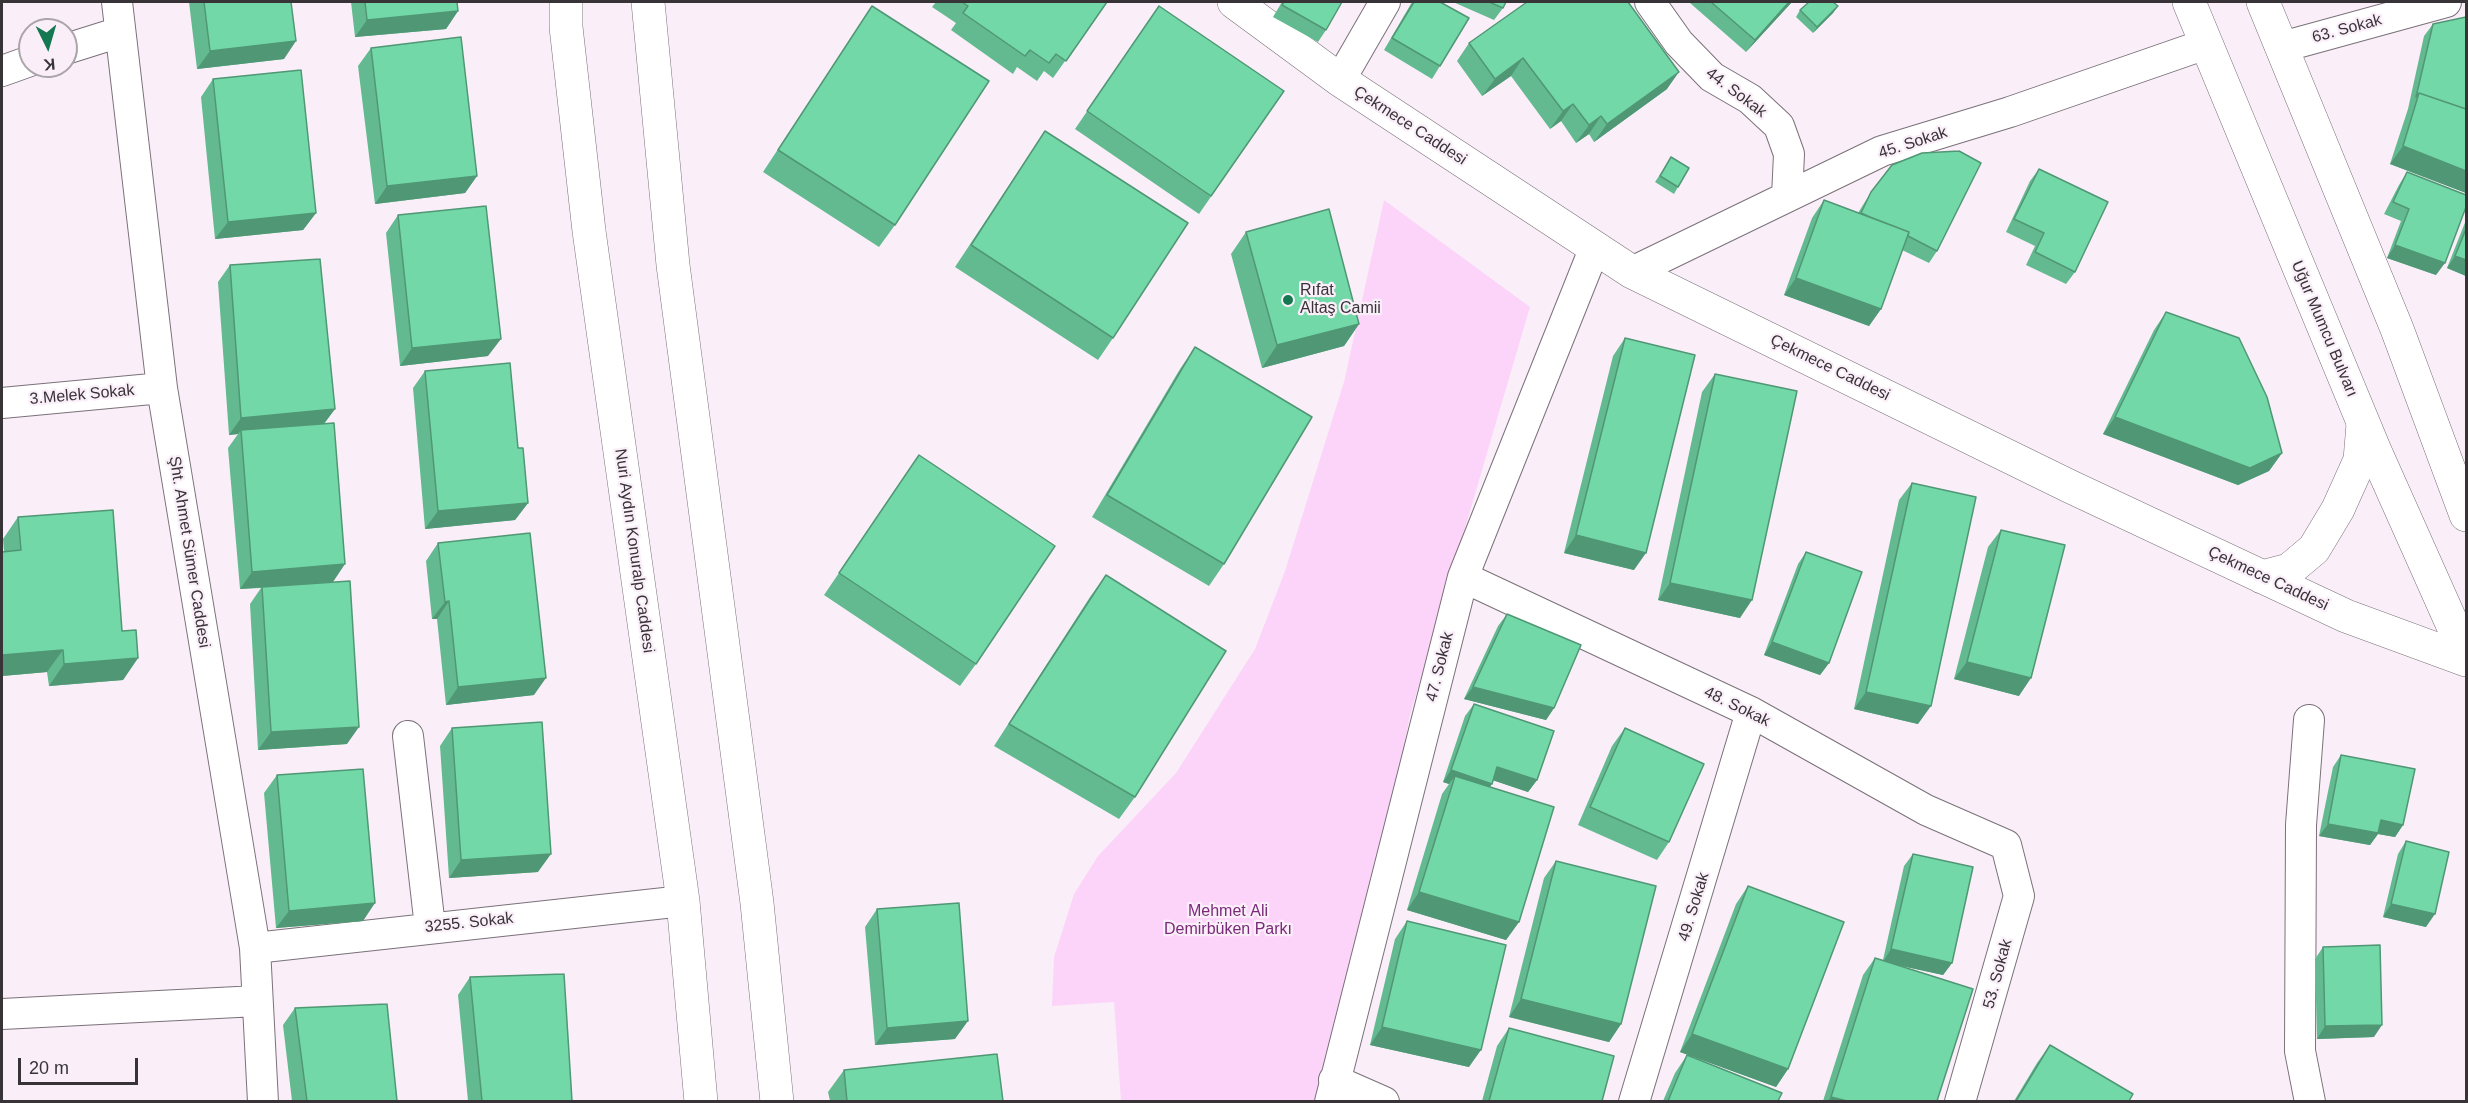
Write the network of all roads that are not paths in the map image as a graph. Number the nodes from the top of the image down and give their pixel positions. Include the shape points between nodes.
1 (117, 2) edge
2 (566, 2) edge
3 (648, 2) edge
4 (1234, 2) edge
5 (1385, 2) edge
6 (1650, 2) edge
7 (2189, 2) edge
8 (2263, 2) edge
9 (2446, 2) edge
10 (120, 32) junction
11 (2206, 44) junction
12 (78, 45) edge
13 (2282, 47) junction
14 (18, 65) edge
15 (2, 71) edge
16 (1340, 80) junction
17 (1787, 197) junction
18 (1595, 248) junction
19 (1632, 272) junction
20 (162, 388) junction
21 (2, 402) edge
22 (2363, 424) junction
23 (2464, 498) edge
24 (1463, 577) junction
25 (2262, 577) junction
26 (2466, 654) edge
27 (2466, 660) edge
28 (1751, 712) junction
29 (2309, 720) dead end
30 (408, 736) dead end
31 (2006, 845) joint
32 (683, 901) junction
33 (430, 927) junction
34 (255, 948) junction
35 (256, 1001) junction
36 (2, 1014) edge
37 (1332, 1091) edge
38 (263, 1101) edge
39 (701, 1101) edge
40 (777, 1101) edge
41 (1384, 1101) edge
42 (1634, 1101) edge
43 (1960, 1101) edge
44 (2310, 1101) edge

1 - 10 street, Şht. Ahmet Sümer Caddesi
2 - 32 main road, Nuri Aydın Konuralp Caddesi via 588,231
3 - 40 main road via 673,265 757,903
4 - 16 main road, Çekmece Caddesi
5 - 16 street
6 - 17 street, 44. Sokak via 1679,43 1712,77 1750,99 1779,126 1789,154
7 - 11 main road, Uğur Mumcu Bulvarı
8 - 13 main road
9 - 13 street, 63. Sokak
10 - 12 street
10 - 20 street, Şht. Ahmet Sümer Caddesi
11 - 17 street, 45. Sokak via 2010,112 1882,151
11 - 22 main road, Uğur Mumcu Bulvarı
13 - 23 main road
14 - 15 street
16 - 18 main road, Çekmece Caddesi
17 - 19 street, 45. Sokak
18 - 19 main road, Çekmece Caddesi
18 - 24 street, 47. Sokak
19 - 25 main road, Çekmece Caddesi
20 - 21 street, 3.Melek Sokak
20 - 34 street, Şht. Ahmet Sümer Caddesi
22 - 25 main road via 2360,460 2314,549 2289,570
22 - 26 main road, Uğur Mumcu Bulvarı
24 - 28 street, 48. Sokak
24 - 37 street, 47. Sokak
25 - 27 main road, Çekmece Caddesi via 2346,616
28 - 31 street, 48. Sokak via 1926,810
28 - 42 street, 49. Sokak
29 - 44 street via 2301,825 2300,1051
30 - 33 street
31 - 43 street, 53. Sokak via 2019,896
32 - 33 street, 3255. Sokak
32 - 39 main road, Nuri Aydın Konuralp Caddesi
33 - 34 street, 3255. Sokak
34 - 35 street, Şht. Ahmet Sümer Caddesi
35 - 36 street
35 - 38 street, Şht. Ahmet Sümer Caddesi
37 - 41 street

